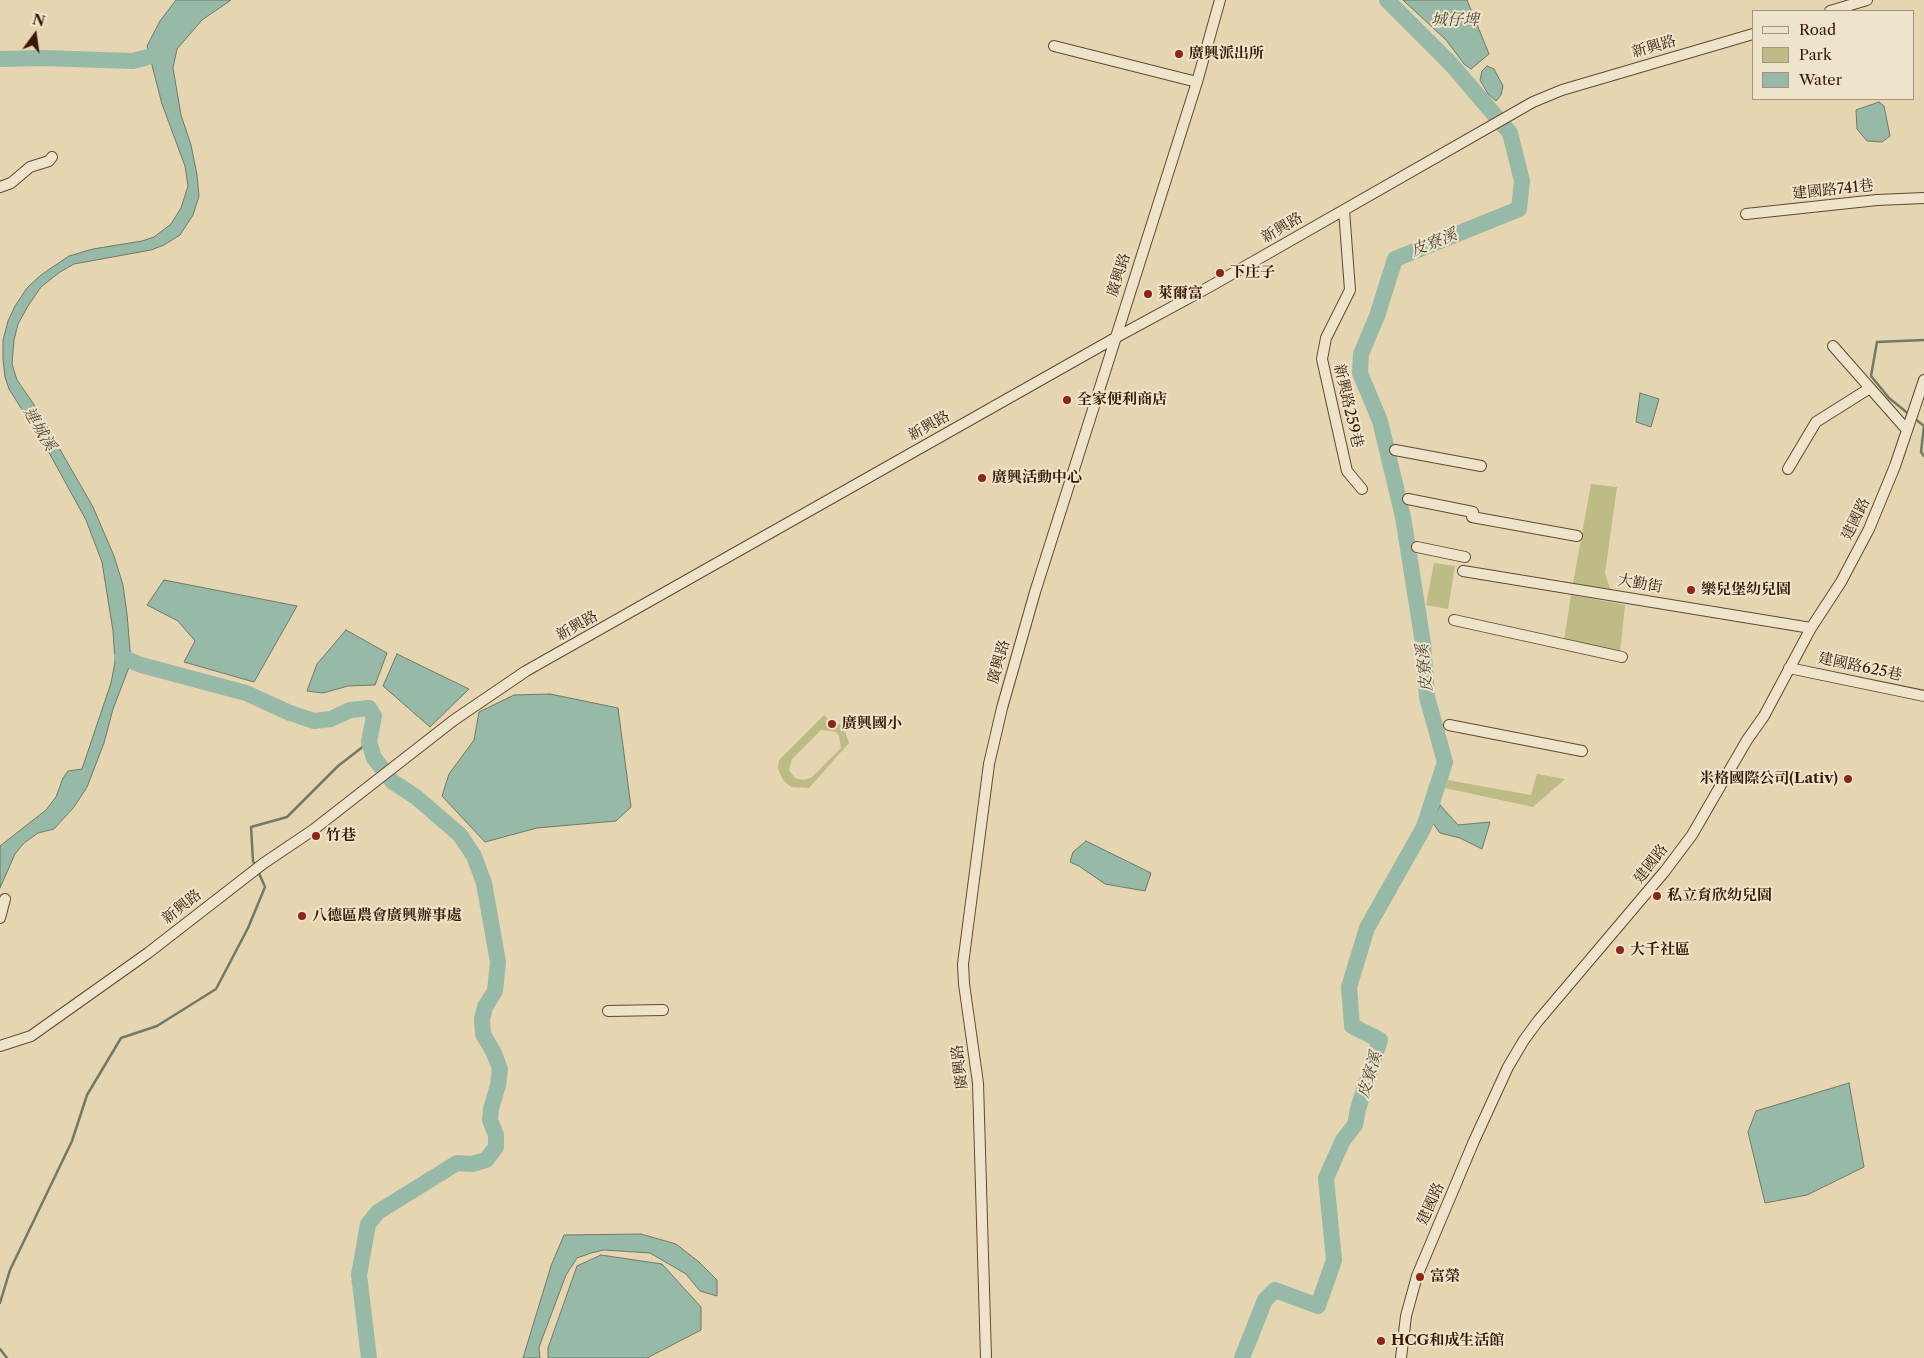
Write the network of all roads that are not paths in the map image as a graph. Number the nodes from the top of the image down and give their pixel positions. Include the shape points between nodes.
1 (1220, 0) edge
2 (1867, 0) edge
3 (1833, 10) edge
4 (1752, 34) edge
5 (1054, 46) dead end
6 (1197, 82) junction
7 (52, 157) dead end
8 (0, 187) edge
9 (1924, 198) edge
10 (1344, 210) junction
11 (1746, 214) dead end
12 (1115, 338) junction
13 (1833, 346) dead end
14 (1924, 380) edge
15 (1870, 388) junction
16 (1921, 397) edge
17 (1910, 421) junction
18 (1395, 450) dead end
19 (1481, 466) dead end
20 (1788, 469) dead end
21 (1362, 488) dead end
22 (1408, 499) dead end
23 (1577, 536) dead end
24 (1417, 547) dead end
25 (1465, 557) dead end
26 (1463, 571) dead end
27 (1454, 620) dead end
28 (1811, 628) junction
29 (1622, 658) dead end
30 (1789, 668) junction
31 (1924, 696) edge
32 (1449, 725) dead end
33 (1582, 752) dead end
34 (5, 899) dead end
35 (0, 918) edge
36 (663, 1010) dead end
37 (608, 1011) dead end
38 (0, 1046) edge
39 (986, 1358) edge
40 (1401, 1358) edge

1 - 6 street, 廣興路
2 - 3 street
4 - 10 street, 新興路 via 1562,90 1533,102
5 - 6 street
6 - 12 street, 廣興路
7 - 8 street
9 - 11 street, 建國路741巷
10 - 12 street, 新興路
10 - 21 street, 新興路259巷 via 1350,290 1326,338 1322,360 1347,470
12 - 38 street, 新興路 via 526,671 482,700 148,953 31,1036
12 - 39 street, 廣興路 via 1002,708 989,764 973,876 963,964 978,1083
13 - 15 street
14 - 16 street, 建國路
15 - 17 street
15 - 20 street via 1816,422
16 - 17 street, 建國路
17 - 28 street, 建國路 via 1869,529 1841,582
18 - 19 street
22 - 23 street
24 - 25 street
26 - 28 street, 大勤街
27 - 29 street
28 - 30 street, 建國路
30 - 31 street, 建國路625巷
30 - 40 street, 建國路 via 1692,835 1538,1021 1512,1060 1417,1276 1406,1316
32 - 33 street
34 - 35 street
36 - 37 street

